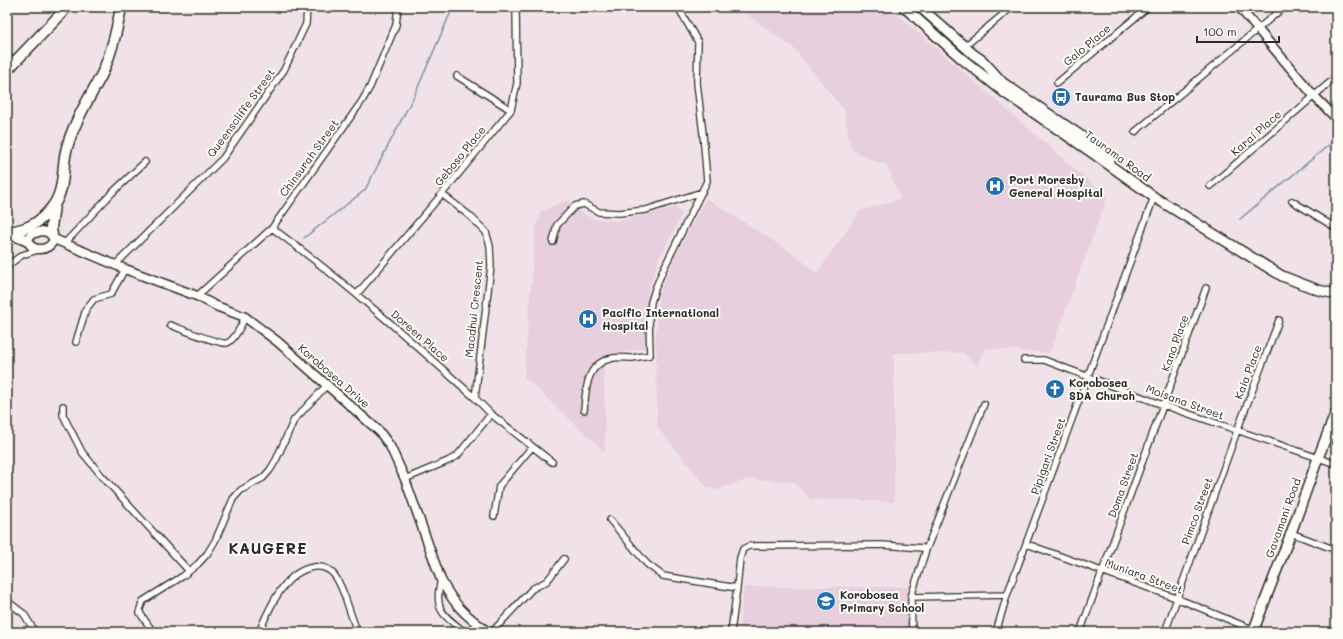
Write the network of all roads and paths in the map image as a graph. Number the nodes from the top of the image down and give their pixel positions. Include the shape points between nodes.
1 (66, 7) edge
2 (121, 7) edge
3 (307, 7) edge
4 (398, 7) edge
5 (516, 7) edge
6 (678, 7) edge
7 (904, 7) edge
8 (920, 7) edge
9 (1012, 7) edge
10 (1148, 7) edge
11 (1239, 7) edge
12 (1284, 7) edge
13 (1258, 30) junction
14 (965, 46) junction
15 (7, 70) edge
16 (457, 76) dead end
17 (1336, 77) edge
18 (1057, 83) dead end
19 (1314, 96) junction
20 (511, 110) junction
21 (1336, 118) edge
22 (1135, 132) dead end
23 (145, 162) dead end
24 (1210, 186) dead end
25 (702, 192) junction
26 (442, 194) junction
27 (1154, 197) junction
28 (1292, 201) dead end
29 (54, 205) junction
30 (272, 228) junction
31 (1336, 228) edge
32 (7, 232) edge
33 (53, 237) junction
34 (28, 242) junction
35 (553, 242) dead end
36 (63, 244) junction
37 (45, 248) junction
38 (22, 255) junction
39 (116, 265) junction
40 (7, 266) edge
41 (125, 269) junction
42 (1206, 288) dead end
43 (1336, 293) edge
44 (357, 294) junction
45 (197, 296) junction
46 (245, 317) junction
47 (1279, 320) dead end
48 (170, 325) dead end
49 (76, 342) dead end
50 (1024, 360) dead end
51 (1088, 377) junction
52 (328, 384) junction
53 (475, 398) junction
54 (984, 404) dead end
55 (1163, 405) junction
56 (63, 406) dead end
57 (584, 410) dead end
58 (1336, 412) edge
59 (491, 414) junction
60 (1237, 431) junction
61 (532, 446) junction
62 (1318, 458) junction
63 (552, 462) dead end
64 (1336, 464) edge
65 (405, 479) junction
66 (494, 516) dead end
67 (610, 520) dead end
68 (1291, 533) junction
69 (1027, 544) junction
70 (926, 550) junction
71 (1336, 550) edge
72 (564, 559) dead end
73 (189, 571) junction
74 (1101, 572) junction
75 (441, 580) junction
76 (737, 588) junction
77 (1007, 595) junction
78 (912, 597) junction
79 (1176, 598) junction
80 (7, 601) edge
81 (1254, 631) edge
82 (35, 632) edge
83 (153, 632) edge
84 (259, 632) edge
85 (358, 632) edge
86 (465, 632) edge
87 (488, 632) edge
88 (492, 632) edge
89 (731, 632) edge
90 (912, 632) edge
91 (996, 632) edge
92 (1080, 632) edge
93 (1165, 632) edge

1 - 15 highway
2 - 29 highway via 110,55 69,138 62,187
3 - 39 street, Queenscliffe Street via 306,24 284,70 223,158
4 - 30 street, Chinsurah Street via 396,25 370,87
5 - 20 street, Geboso Place via 517,83
6 - 25 street via 698,42 697,83 707,181
7 - 27 main road, Taurama Road via 961,58 1006,93
8 - 14 main road, Taurama Road
9 - 14 street
10 - 18 street, Galo Place
11 - 13 main road
12 - 13 street
13 - 19 main road
13 - 22 street
14 - 43 main road, Taurama Road via 1003,83 1093,144 1152,190 1294,276
16 - 20 street
17 - 19 street, Karai Place
19 - 21 main road
19 - 24 street, Karai Place
20 - 26 street, Geboso Place
23 - 36 street via 112,192
25 - 35 street via 646,210 619,213 599,212 584,204 575,206 557,225
25 - 57 street via 655,289 649,318 650,355 613,358 599,362 586,386
26 - 44 street, Geboso Place
26 - 53 street, Macdhui Crescent via 486,232 490,246 491,266
27 - 43 main road, Taurama Road via 1282,276 1307,287
27 - 51 street, Pipigari Street
28 - 31 street
29 - 32 highway via 34,225 23,230
29 - 33 highway via 51,228
30 - 44 street, Doreen Place
30 - 45 street, Chinsurah Street
32 - 34 highway
33 - 34 main road via 46,232 35,233 28,238
33 - 36 main road, Korobosea Drive
33 - 37 main road via 52,244
34 - 37 main road via 34,248
34 - 38 street
36 - 37 main road
36 - 39 main road, Korobosea Drive
37 - 38 street
38 - 40 street
39 - 41 main road, Korobosea Drive
41 - 45 main road, Korobosea Drive
41 - 49 street via 111,294 94,299 86,309
42 - 55 street, Kano Place
44 - 53 street, Doreen Place
45 - 46 main road, Korobosea Drive
46 - 48 street via 238,332 225,343
46 - 52 main road, Korobosea Drive
47 - 60 street, Kaia Place
50 - 51 street, Moisana Street via 1044,360
51 - 55 street, Moisana Street
51 - 69 street, Pipigari Street
52 - 65 main road, Korobosea Drive via 385,438
52 - 73 street via 294,420 270,470 263,478 241,490 233,499 215,541 207,554
53 - 59 street, Doreen Place
54 - 70 street
55 - 60 street, Moisana Street
55 - 74 street, Doma Street
56 - 73 street via 63,416 82,452
58 - 62 main road, Gavamani Road
59 - 61 street, Doreen Place
59 - 65 street via 458,456
60 - 62 street, Moisana Street
60 - 79 street, Pimco Street
61 - 63 street, Doreen Place
61 - 66 street via 499,486
62 - 64 street, Moisana Street
62 - 68 main road, Gavamani Road
65 - 75 main road, Korobosea Drive
67 - 76 street via 647,564 663,576
68 - 71 street
68 - 81 main road, Gavamani Road
69 - 74 street, Muniara Street
69 - 77 street, Pipigari Street
70 - 76 street via 882,545 749,546 743,549 740,558
70 - 78 street
72 - 88 street via 547,581 532,589
73 - 83 street via 145,598 140,613
74 - 79 street, Muniara Street
74 - 92 street, Doma Street
75 - 86 street via 438,593 441,612
75 - 87 main road, Korobosea Drive via 462,612
76 - 89 street
77 - 78 street
77 - 91 street, Pipigari Street
78 - 90 street
79 - 81 street, Muniara Street
79 - 93 street, Pimco Street
80 - 82 street via 24,614
84 - 85 street via 267,612 284,586 305,569 317,566 328,568 338,581

